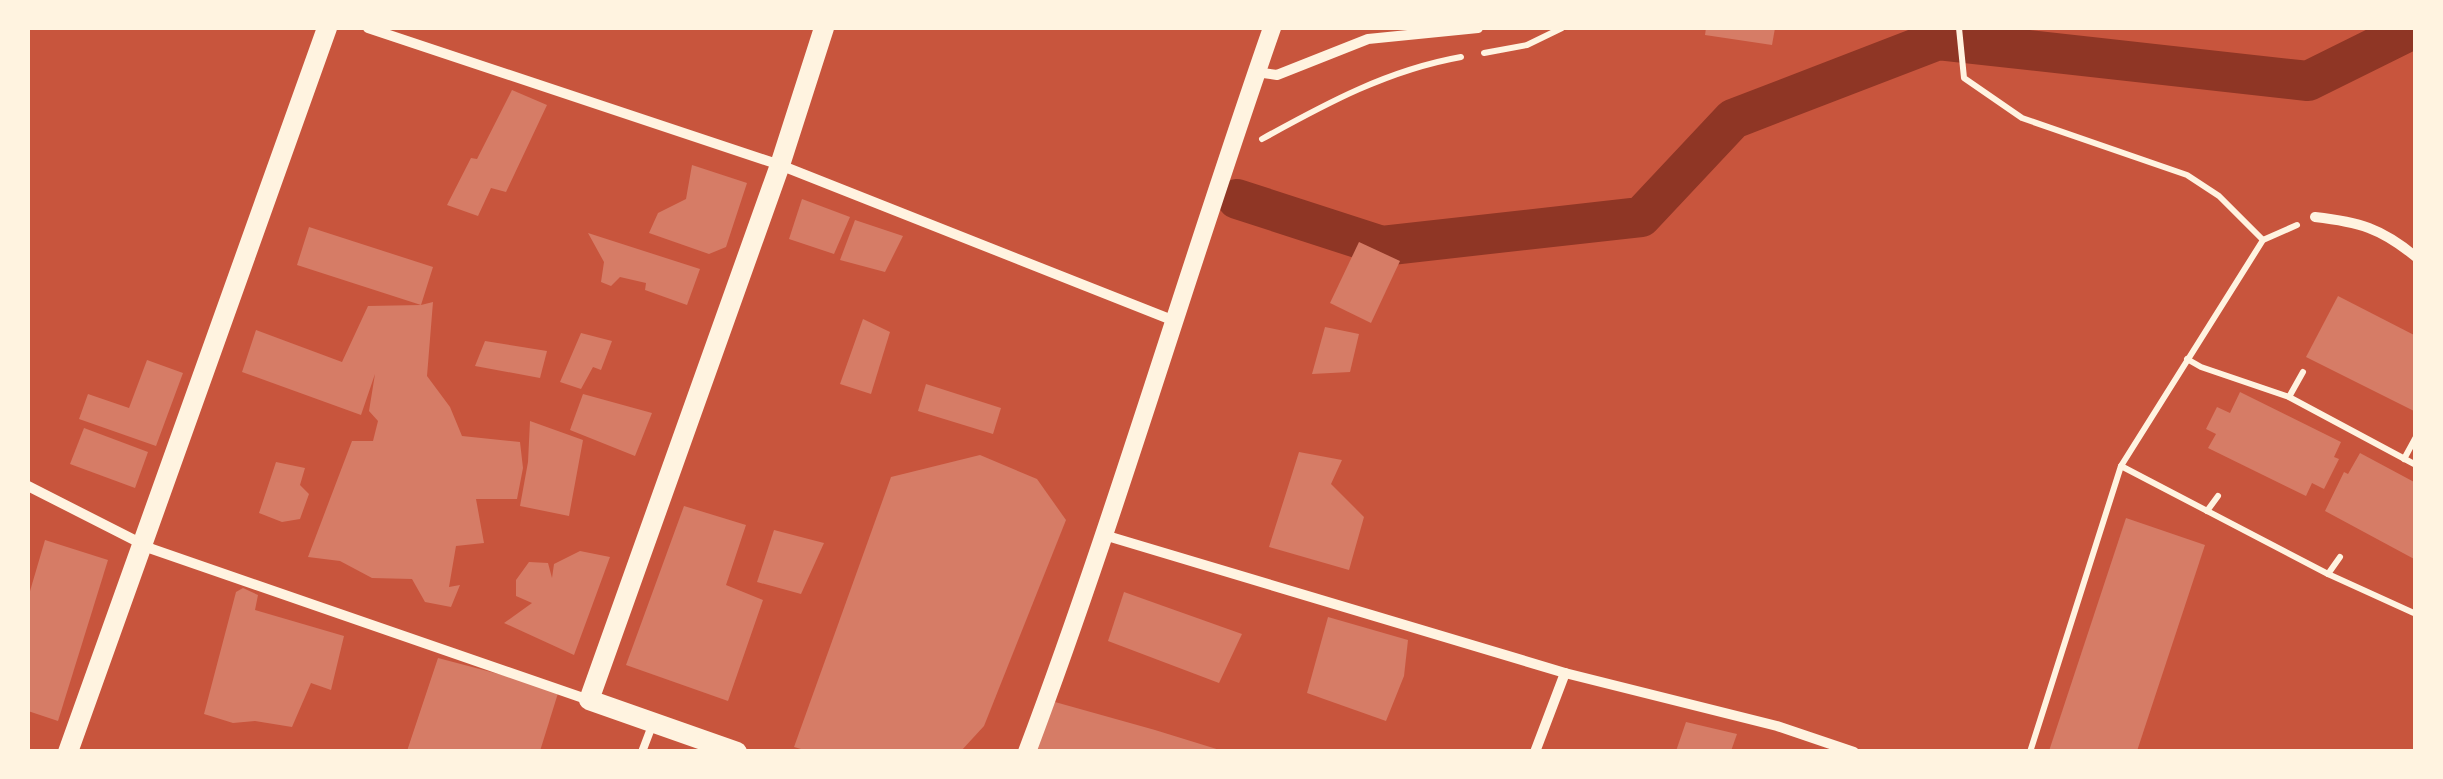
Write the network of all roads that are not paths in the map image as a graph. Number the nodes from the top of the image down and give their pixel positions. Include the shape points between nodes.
1 (327, 28) edge
2 (368, 28) edge
3 (824, 28) edge
4 (1272, 28) edge
5 (1478, 28) edge
6 (1256, 72) junction
7 (780, 166) junction
8 (2315, 217) road end
9 (2416, 257) edge
10 (1172, 320) junction
11 (28, 486) edge
12 (1104, 536) junction
13 (140, 543) junction
14 (1565, 673) junction
15 (588, 700) junction
16 (654, 722) junction
17 (68, 752) edge
18 (642, 752) edge
19 (737, 752) edge
20 (1027, 752) edge
21 (1535, 752) edge
22 (1854, 752) edge

1 - 13 main road
2 - 7 street
3 - 7 main road
4 - 6 street
5 - 6 street via 1368,39 1277,75
6 - 10 street
7 - 10 street
7 - 15 main road
8 - 9 street via 2357,222
10 - 12 street
11 - 13 street
12 - 14 street
12 - 20 street
13 - 15 street
13 - 17 main road
14 - 21 street
14 - 22 street
15 - 16 main road
16 - 18 lane
16 - 19 main road

